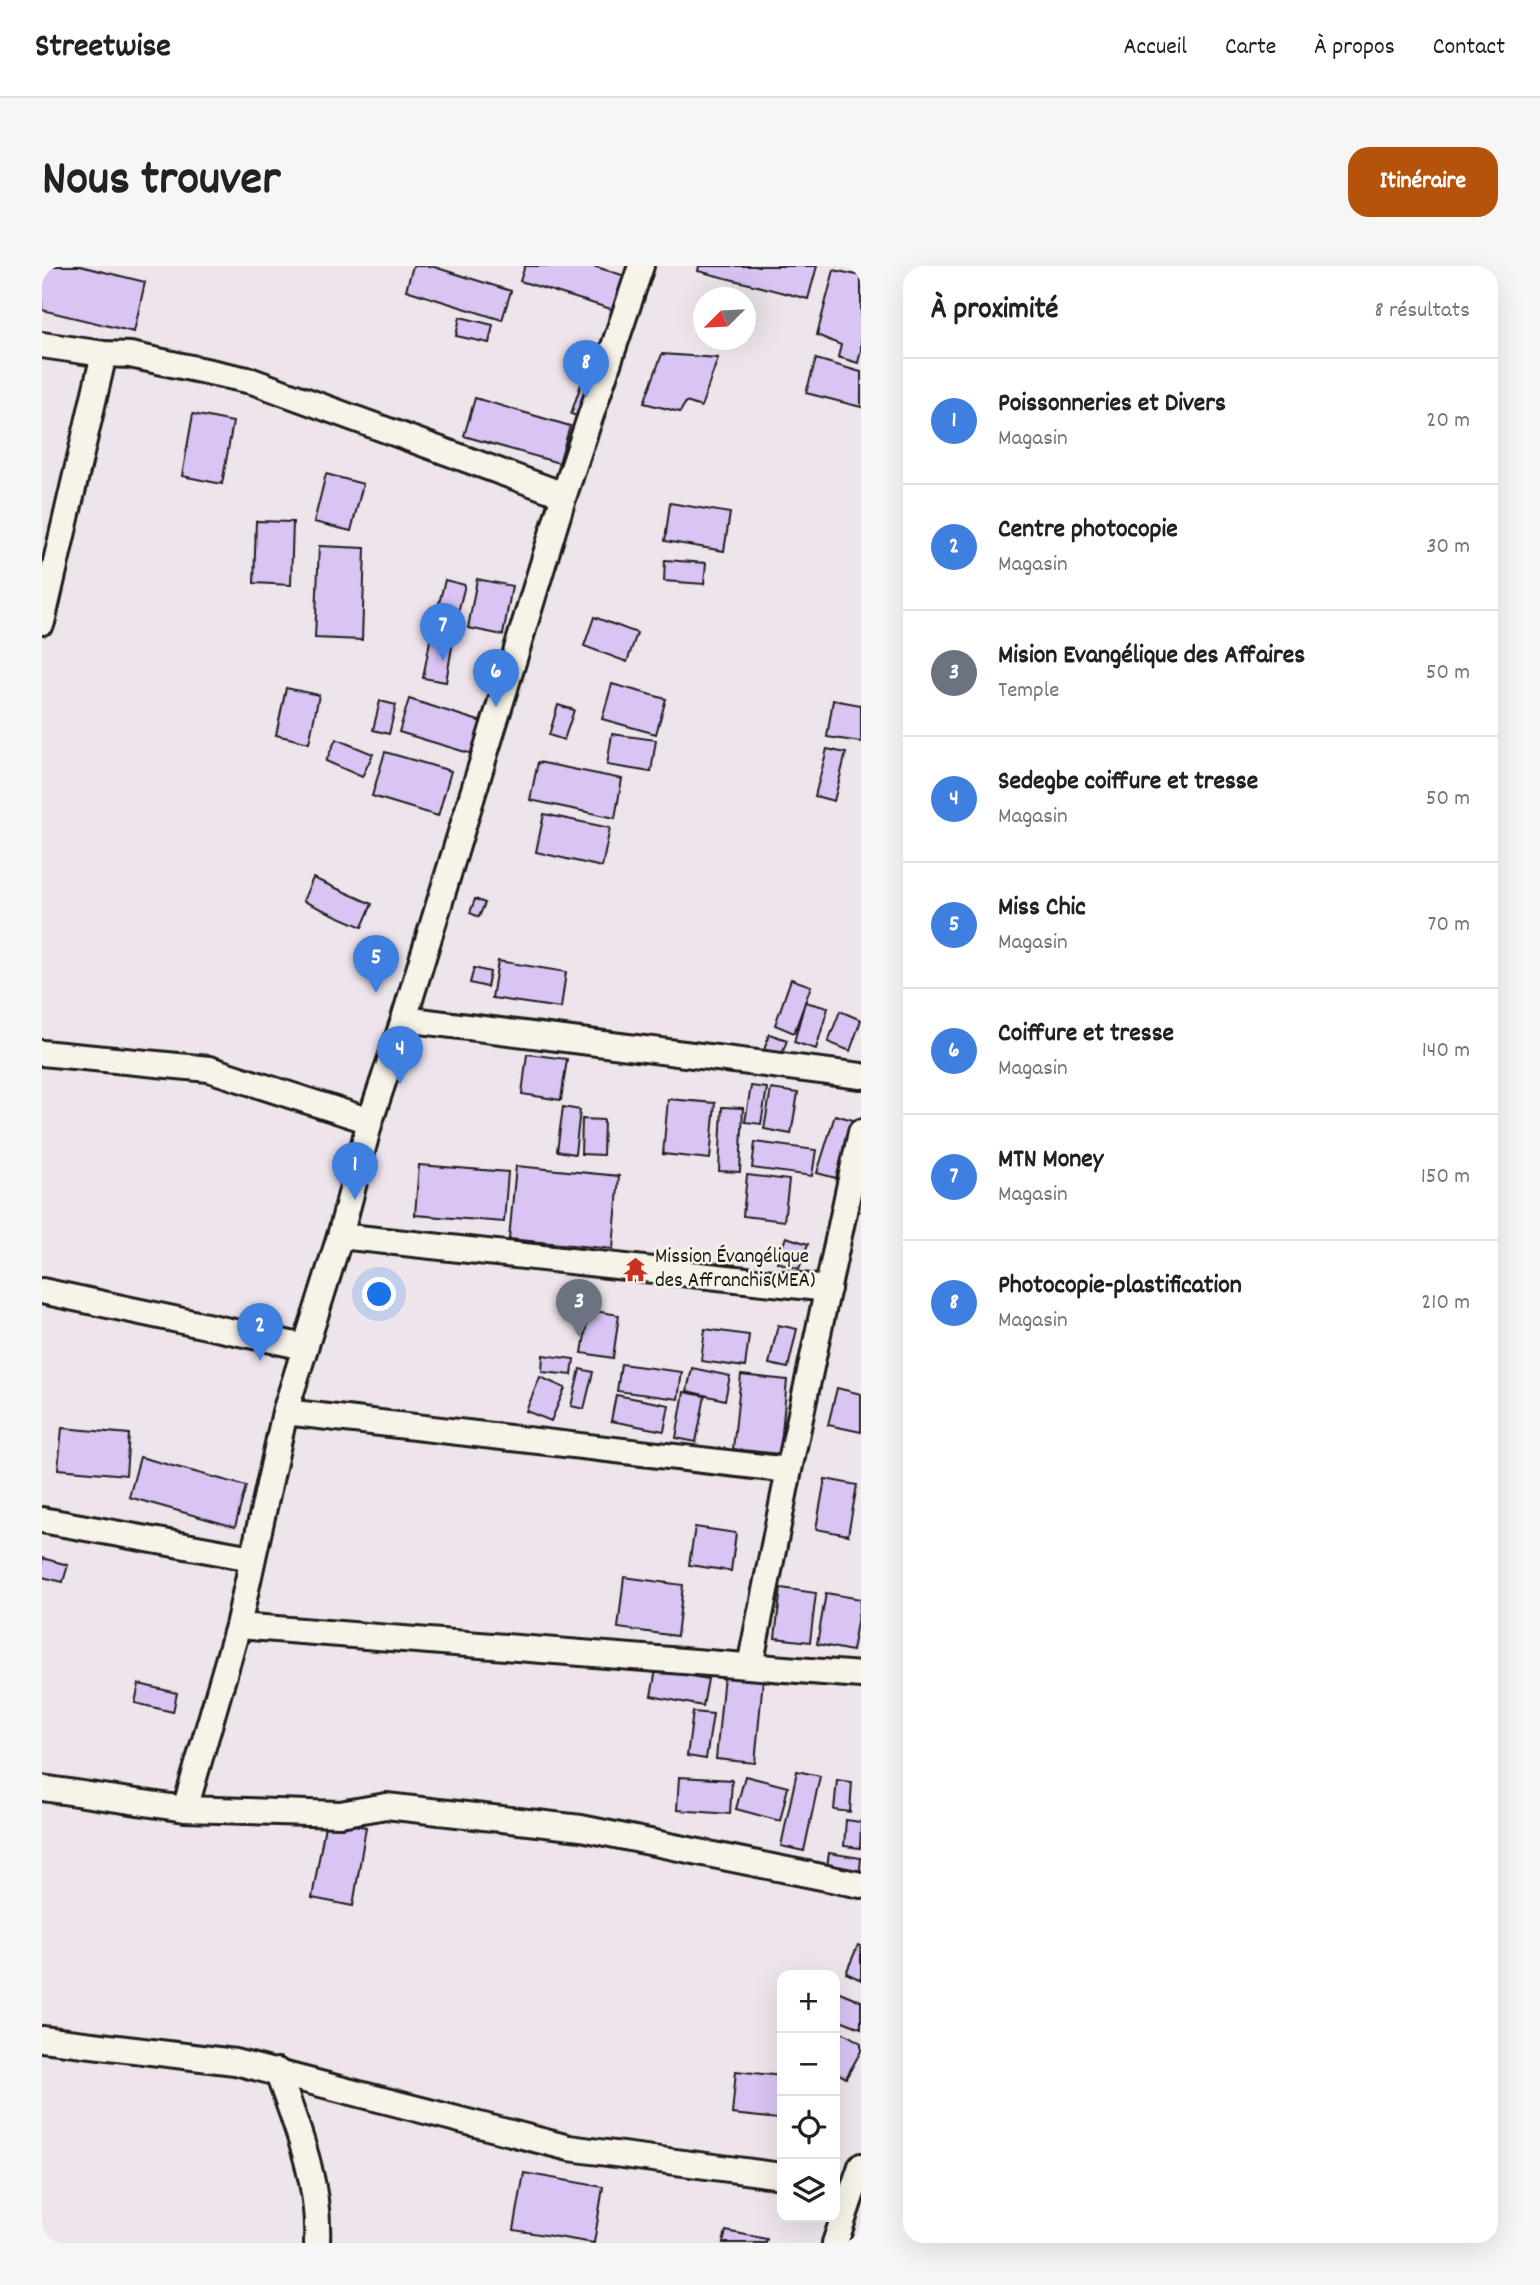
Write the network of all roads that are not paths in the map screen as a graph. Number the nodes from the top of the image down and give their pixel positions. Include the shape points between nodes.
1 (641, 266) edge
2 (42, 345) edge
3 (104, 354) junction
4 (564, 495) junction
5 (42, 622) edge
6 (404, 1019) junction
7 (42, 1053) edge
8 (861, 1076) edge
9 (370, 1121) junction
10 (861, 1132) edge
11 (340, 1236) junction
12 (828, 1289) junction
13 (42, 1291) edge
14 (306, 1346) junction
15 (285, 1412) junction
16 (789, 1470) junction
17 (42, 1520) edge
18 (252, 1558) junction
19 (238, 1626) junction
20 (750, 1666) junction
21 (861, 1675) edge
22 (42, 1788) edge
23 (185, 1809) junction
24 (861, 1885) edge
25 (42, 2039) edge
26 (277, 2071) junction
27 (777, 2175) edge
28 (853, 2181) edge
29 (317, 2243) edge
30 (835, 2243) edge

1 - 4 street
2 - 3 street
3 - 4 street via 130,355 252,382
3 - 5 street
4 - 6 street
6 - 8 street
6 - 9 street
7 - 9 street via 209,1069
9 - 11 street
10 - 12 street
11 - 12 street
11 - 14 street
12 - 16 street
13 - 14 street
14 - 15 street
15 - 16 street
15 - 18 street
16 - 20 street
17 - 18 street
18 - 19 street
19 - 20 street
19 - 23 street
20 - 21 street
22 - 23 street
23 - 24 street via 340,1814 386,1806 581,1828
25 - 26 street
26 - 27 street via 569,2148
26 - 29 street via 307,2153
28 - 30 street

